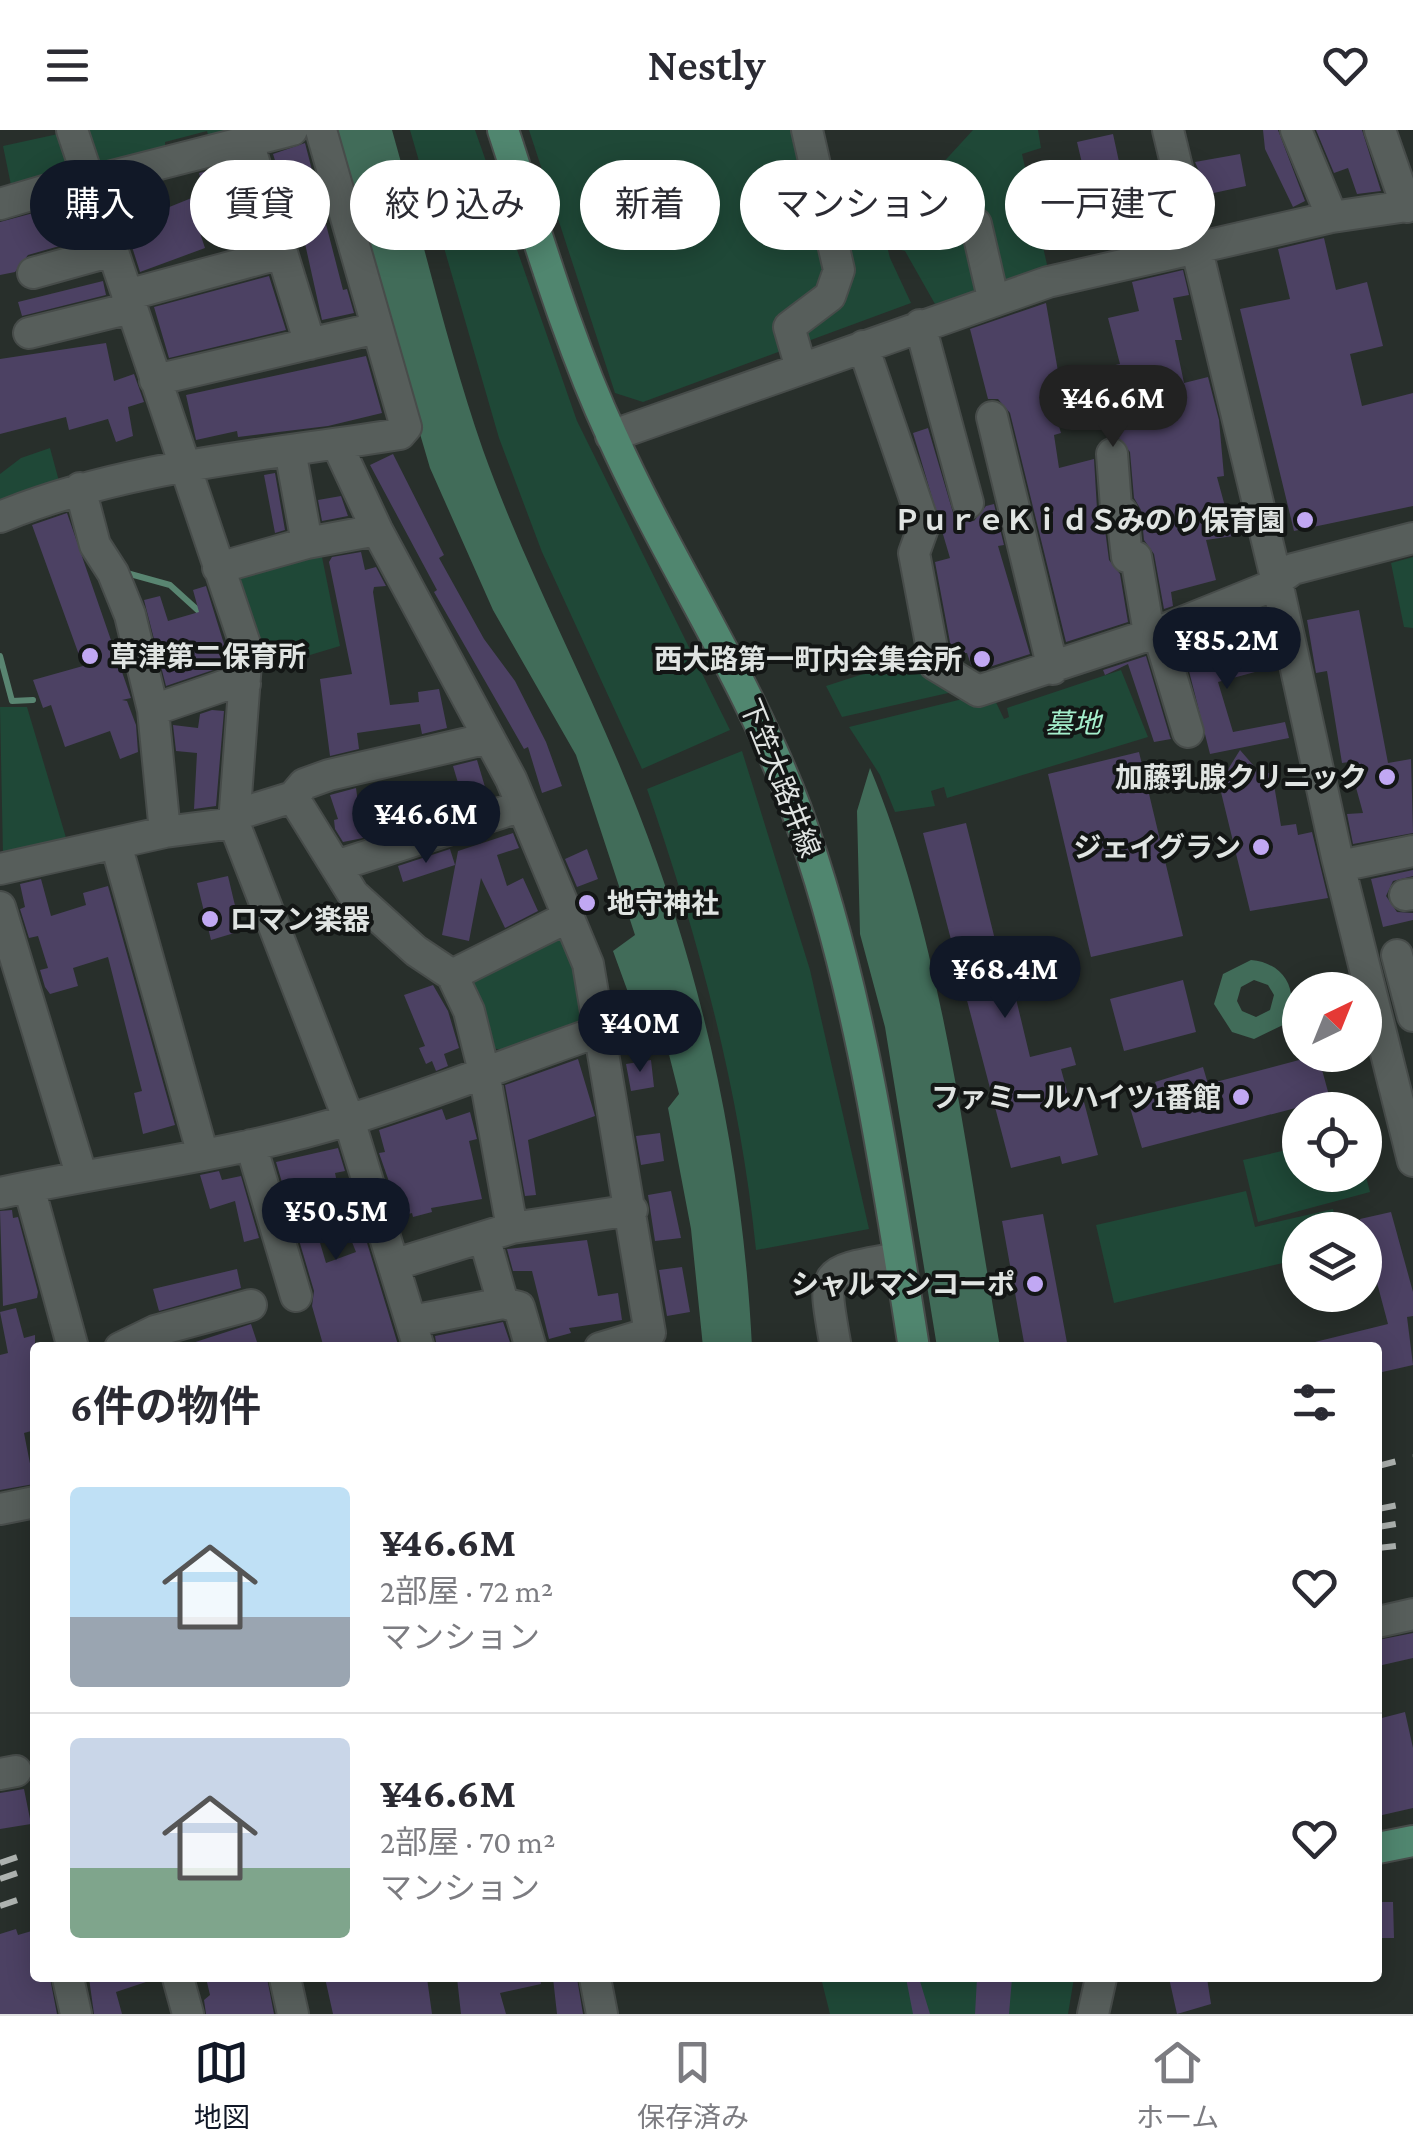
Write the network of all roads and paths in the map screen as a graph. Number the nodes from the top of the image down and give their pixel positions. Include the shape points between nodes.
1 (72, 130) edge
2 (292, 130) edge
3 (322, 130) edge
4 (503, 130) edge
5 (807, 130) edge
6 (1168, 130) edge
7 (1296, 130) edge
8 (1380, 130) edge
9 (248, 142) junction
10 (82, 160) edge
11 (1175, 160) edge
12 (170, 161) edge
13 (30, 196) edge
14 (0, 204) edge
15 (1410, 206) edge
16 (1332, 217) junction
17 (1215, 243) edge
18 (112, 250) joint
19 (982, 250) edge
20 (1186, 250) edge
21 (1194, 250) edge
22 (282, 253) junction
23 (33, 273) dead end
24 (993, 298) junction
25 (129, 301) junction
26 (920, 325) junction
27 (377, 328) junction
28 (29, 333) dead end
29 (310, 344) junction
30 (863, 346) junction
31 (801, 368) junction
32 (155, 380) junction
33 (992, 417) dead end
34 (611, 436) junction
35 (337, 444) junction
36 (290, 450) junction
37 (1112, 454) dead end
38 (184, 468) junction
39 (80, 488) junction
40 (968, 502) dead end
41 (0, 517) edge
42 (377, 530) junction
43 (1413, 538) edge
44 (307, 543) junction
45 (218, 568) junction
46 (1277, 582) junction
47 (1154, 632) junction
48 (1053, 669) junction
49 (244, 684) junction
50 (153, 710) junction
51 (1188, 732) dead end
52 (489, 738) junction
53 (293, 796) junction
54 (522, 806) junction
55 (234, 819) junction
56 (165, 832) junction
57 (116, 844) junction
58 (1413, 851) edge
59 (336, 866) junction
60 (1340, 866) junction
61 (0, 869) edge
62 (0, 907) edge
63 (576, 925) junction
64 (1397, 955) dead end
65 (1368, 972) edge
66 (452, 975) junction
67 (1413, 1017) edge
68 (1382, 1024) edge
69 (1382, 1027) edge
70 (603, 1030) junction
71 (484, 1072) junction
72 (1405, 1089) edge
73 (349, 1120) junction
74 (250, 1144) junction
75 (203, 1155) junction
76 (1413, 1161) edge
77 (82, 1174) junction
78 (15, 1190) edge
79 (632, 1210) junction
80 (498, 1233) junction
81 (899, 1258) junction
82 (396, 1264) junction
83 (296, 1296) dead end
84 (503, 1303) junction
85 (251, 1305) dead end
86 (416, 1334) edge
87 (71, 1342) edge
88 (134, 1342) edge
89 (529, 1342) edge
90 (620, 1342) edge
91 (835, 1342) edge
92 (913, 1342) edge
93 (30, 1503) edge
94 (0, 1509) edge
95 (1413, 1614) edge
96 (1382, 1621) edge
97 (1413, 1841) edge
98 (1382, 1847) edge
99 (69, 1982) edge
100 (179, 1982) edge
101 (286, 1982) edge
102 (596, 1982) edge
103 (1100, 1982) edge
104 (76, 2014) edge
105 (188, 2014) edge
106 (293, 2014) edge
107 (602, 2014) edge
108 (1093, 2014) edge

1 - 10 street
2 - 9 street
3 - 27 street
4 - 34 main road, 下笠大路井線 via 576,353
5 - 31 street via 840,270 830,296 789,327
6 - 11 street
7 - 16 street
8 - 15 street
9 - 12 street
9 - 22 street
13 - 14 street
15 - 16 street
16 - 17 street
18 - 23 street
18 - 25 street
19 - 24 street
20 - 24 street
21 - 46 street
22 - 25 street
22 - 29 street
24 - 26 street
25 - 28 street
25 - 32 street
26 - 30 street
26 - 40 street
27 - 29 street
27 - 35 street via 406,427 400,434
29 - 32 street
30 - 31 street
30 - 48 street via 924,525 914,553 935,665 978,691
31 - 34 street
32 - 38 street
33 - 48 street
34 - 81 main road, 下笠大路井線 via 748,695 812,856 862,1042
35 - 36 street
35 - 42 street
36 - 38 street
36 - 44 street
37 - 47 street via 1127,557 1136,557
38 - 39 street
38 - 45 street
39 - 41 street
39 - 50 street via 95,545 130,615
42 - 44 street
42 - 52 street
43 - 46 street via 1293,569
44 - 45 street
45 - 49 street via 247,650
46 - 47 street
46 - 60 street
47 - 48 street
47 - 51 street
49 - 50 street
49 - 55 street
50 - 56 street
52 - 53 street via 329,775
52 - 54 street
53 - 55 street
53 - 59 street
54 - 59 street
54 - 63 street
55 - 56 street
55 - 73 street
56 - 57 street
57 - 61 street
57 - 75 street
58 - 60 street
59 - 66 street via 353,894
60 - 65 street
62 - 77 street
63 - 66 street
63 - 70 street
64 - 67 street
66 - 71 street
67 - 68 street
69 - 72 street
70 - 71 street
70 - 79 street
71 - 73 street
71 - 80 street
72 - 76 street
73 - 74 street
73 - 82 street
74 - 75 street
74 - 83 street
75 - 77 street
77 - 78 street
78 - 87 street
79 - 80 street
79 - 90 street via 650,1333
80 - 82 street
80 - 84 street
81 - 91 street via 844,1268 829,1278
81 - 92 main road, 下笠大路井線
82 - 86 street
84 - 86 street
84 - 89 street via 519,1306
85 - 88 street
93 - 94 street
95 - 96 street
97 - 98 main road
99 - 104 street
100 - 105 street
101 - 106 street
102 - 107 street
103 - 108 street

